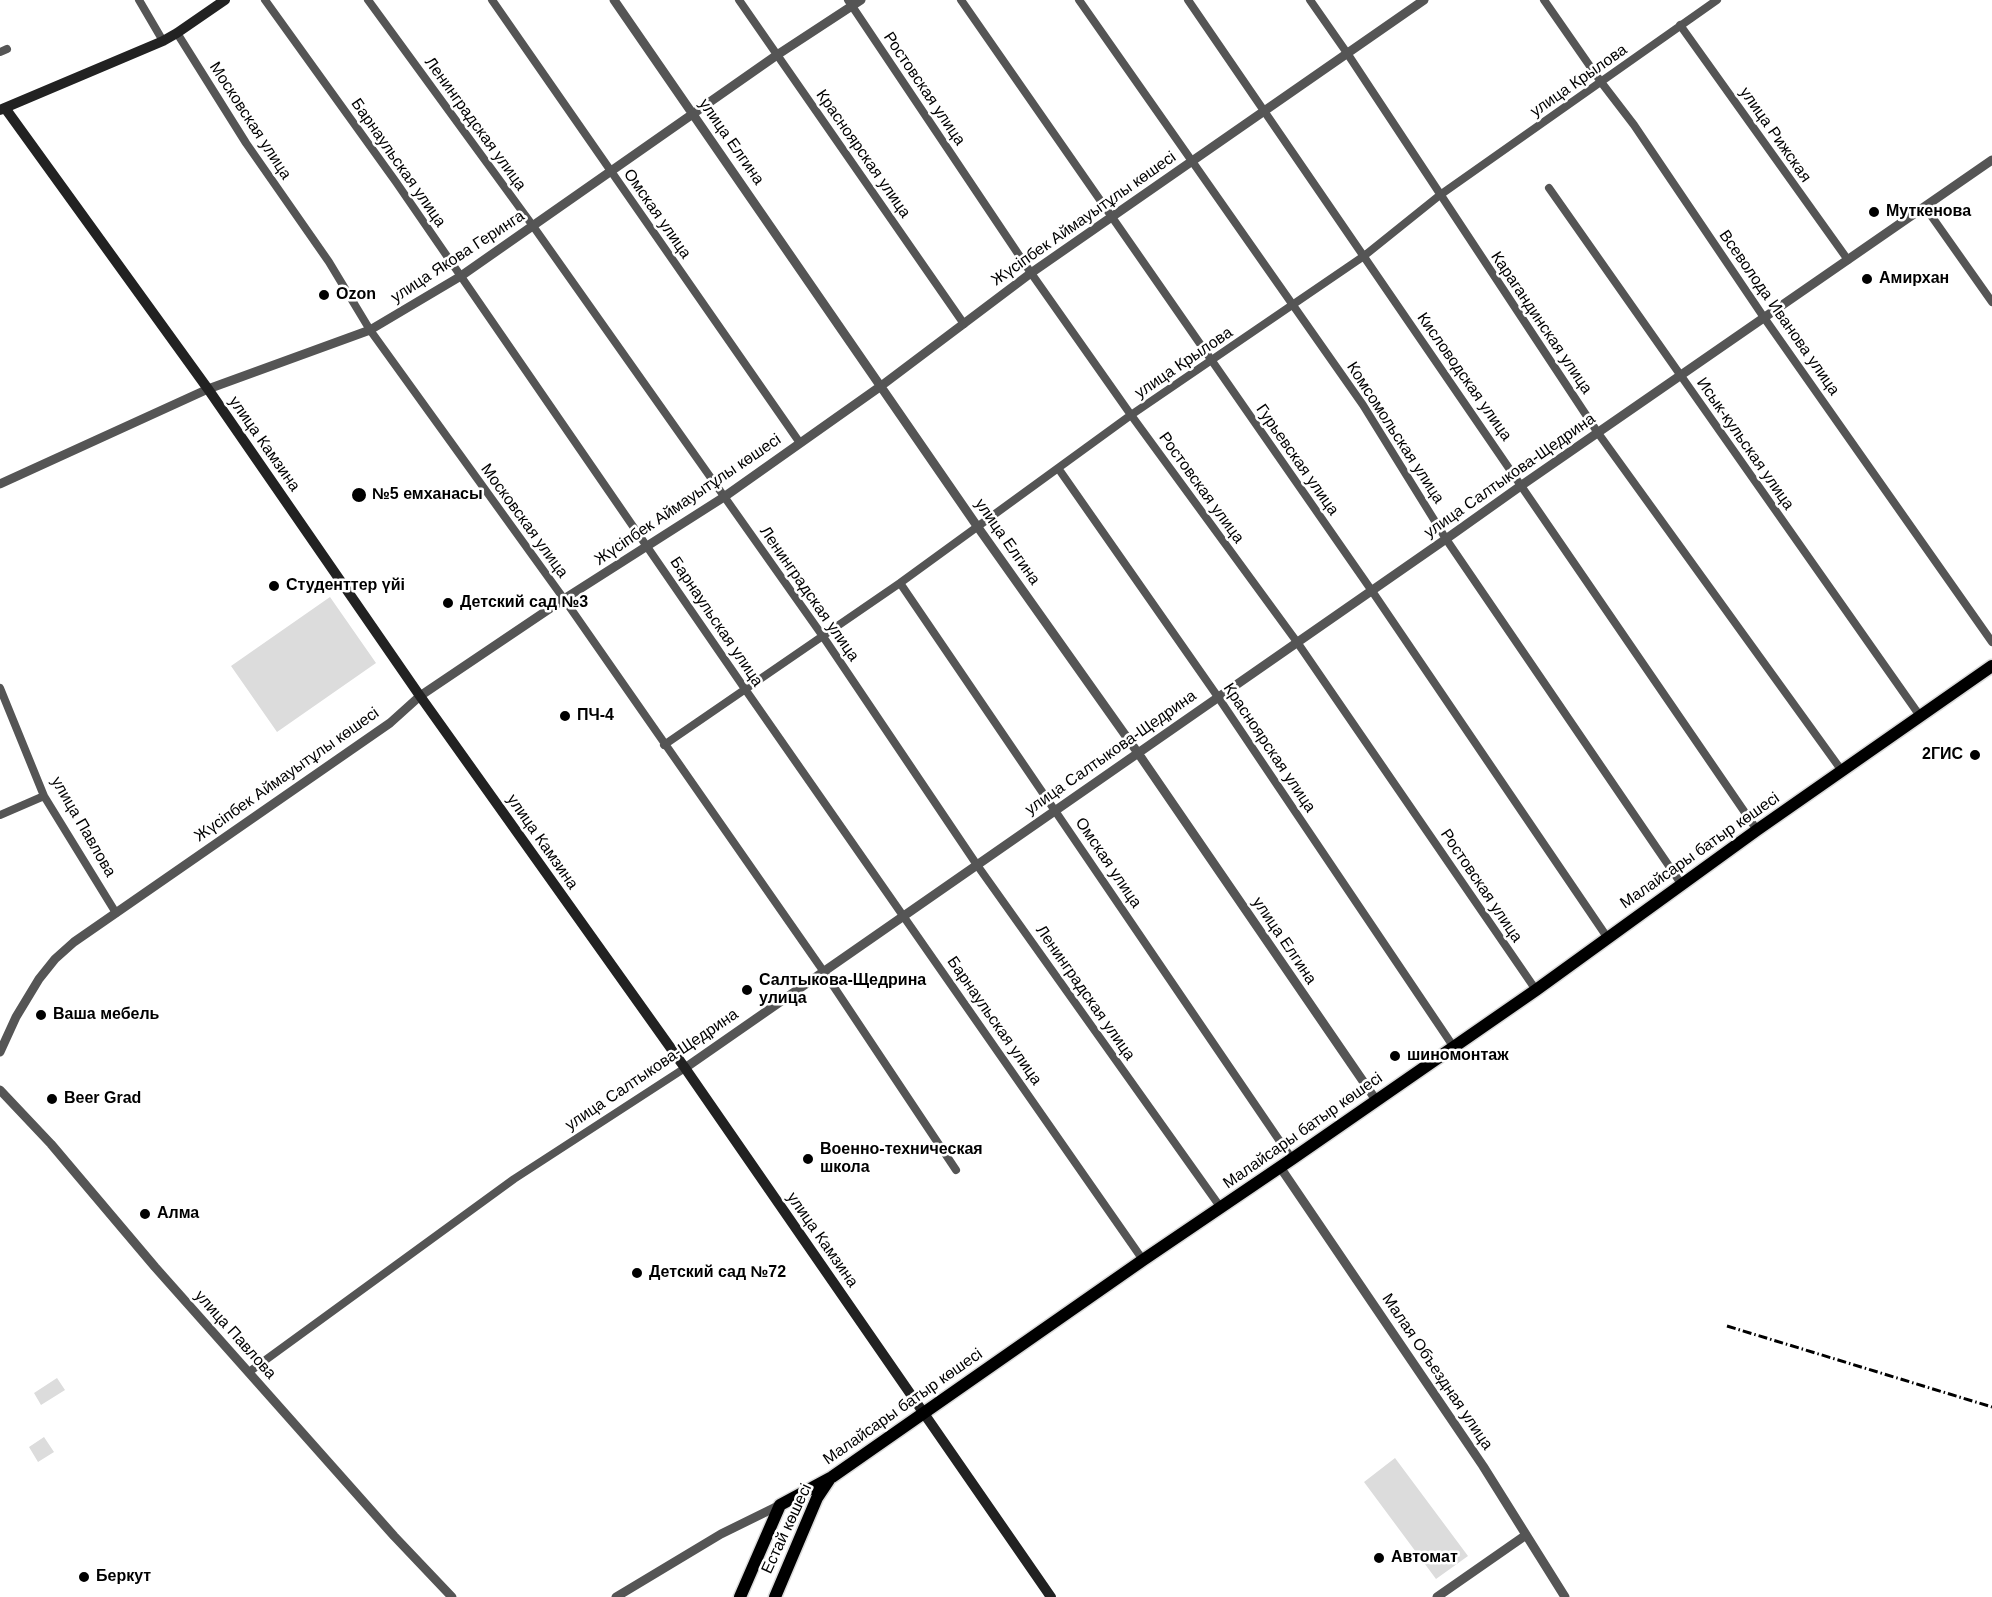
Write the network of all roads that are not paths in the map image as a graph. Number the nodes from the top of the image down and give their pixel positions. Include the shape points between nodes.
1 (139, 0) edge
2 (225, 0) edge
3 (265, 0) edge
4 (368, 0) edge
5 (492, 0) edge
6 (614, 0) edge
7 (738, 0) edge
8 (861, 0) edge
9 (961, 0) edge
10 (1079, 0) edge
11 (1188, 0) edge
12 (1310, 0) edge
13 (1424, 0) edge
14 (1544, 0) edge
15 (1717, 0) edge
16 (851, 3) edge
17 (1680, 25) junction
18 (177, 33) junction
19 (163, 41) junction
20 (1347, 53) junction
21 (777, 55) junction
22 (1601, 82) junction
23 (3, 109) edge
24 (1264, 110) junction
25 (693, 113) junction
26 (1992, 160) edge
27 (1192, 161) junction
28 (611, 171) junction
29 (1549, 188) dead end
30 (1440, 195) junction
31 (1925, 207) junction
32 (1111, 217) junction
33 (533, 226) junction
34 (1364, 256) junction
35 (1848, 260) junction
36 (1031, 273) junction
37 (461, 276) junction
38 (1992, 302) edge
39 (1293, 306) junction
40 (1765, 319) junction
41 (964, 324) junction
42 (370, 330) junction
43 (1211, 360) junction
44 (1680, 376) junction
45 (881, 386) junction
46 (208, 389) junction
47 (1131, 415) junction
48 (1598, 433) junction
49 (800, 443) junction
50 (1058, 468) junction
51 (0, 484) edge
52 (1522, 485) junction
53 (724, 497) junction
54 (977, 526) junction
55 (1446, 539) junction
56 (648, 546) junction
57 (900, 583) junction
58 (1372, 591) junction
59 (564, 599) junction
60 (822, 635) junction
61 (1297, 642) junction
62 (1992, 642) edge
63 (1992, 666) edge
64 (0, 688) edge
65 (745, 689) junction
66 (420, 696) junction
67 (1218, 697) junction
68 (1920, 716) junction
69 (664, 744) junction
70 (1138, 753) junction
71 (1842, 771) junction
72 (44, 796) junction
73 (1055, 811) junction
74 (0, 815) edge
75 (1757, 830) junction
76 (977, 865) junction
77 (1682, 885) junction
78 (116, 913) junction
79 (904, 916) junction
80 (1607, 937) junction
81 (824, 972) junction
82 (1536, 990) junction
83 (1453, 1046) junction
84 (0, 1052) edge
85 (685, 1068) junction
86 (0, 1090) edge
87 (1376, 1100) junction
88 (1292, 1159) junction
89 (1280, 1167) junction
90 (956, 1170) dead end
91 (1221, 1208) junction
92 (1143, 1260) junction
93 (249, 1372) junction
94 (923, 1412) junction
95 (832, 1477) junction
96 (780, 1505) junction
97 (1526, 1535) junction
98 (452, 1597) edge
99 (616, 1597) edge
100 (740, 1597) edge
101 (775, 1597) edge
102 (1051, 1597) edge
103 (1437, 1597) edge
104 (1565, 1597) edge

1 - 19 street
2 - 18 main road
3 - 37 street, Барнаульская улица
4 - 33 street, Ленинградская улица
5 - 28 street, Омская улица
6 - 25 street, улица Елгина
7 - 21 street, Красноярская улица
8 - 16 street, улица Якова Геринга
9 - 32 street, Гурьевская улица
10 - 27 street, Комсомольская улица
11 - 24 street, Кисловодская улица
12 - 20 street, Карагандинская улица
13 - 20 street, Жүсіпбек Аймауытұлы көшесі
14 - 22 street, Всеволода Иванова улица
15 - 17 street, улица Крылова
16 - 21 street, улица Якова Геринга
16 - 36 street, Ростовская улица
17 - 22 street, улица Крылова
17 - 35 street, улица Рижская
18 - 19 main road
18 - 42 street, Московская улица
19 - 23 main road
20 - 24 street, Жүсіпбек Аймауытұлы көшесі
20 - 30 street, Карагандинская улица
21 - 25 street, улица Якова Геринга
21 - 41 street, Красноярская улица
22 - 30 street, улица Крылова
22 - 40 street, Всеволода Иванова улица
23 - 46 main road, улица Камзина
24 - 27 street, Жүсіпбек Аймауытұлы көшесі
24 - 34 street, Кисловодская улица
25 - 28 street, улица Якова Геринга
25 - 45 street, улица Елгина
26 - 31 street, улица Салтыкова-Щедрина
27 - 32 street, Жүсіпбек Аймауытұлы көшесі
27 - 39 street, Комсомольская улица
28 - 33 street, улица Якова Геринга
28 - 49 street, Омская улица
29 - 44 street, Исык-кульская улица
30 - 34 street, улица Крылова
30 - 48 street, Карагандинская улица
31 - 35 street, улица Салтыкова-Щедрина
31 - 38 street
32 - 36 street, Жүсіпбек Аймауытұлы көшесі
32 - 43 street, Гурьевская улица
33 - 37 street, улица Якова Геринга
33 - 53 street, Ленинградская улица
34 - 39 street, улица Крылова
34 - 52 street, Кисловодская улица
35 - 40 street, улица Салтыкова-Щедрина
36 - 41 street, Жүсіпбек Аймауытұлы көшесі
36 - 47 street, Ростовская улица
37 - 42 street, улица Якова Геринга
37 - 56 street, Барнаульская улица
39 - 43 street, улица Крылова
39 - 55 street, Комсомольская улица via 1363,405
40 - 44 street, улица Салтыкова-Щедрина
40 - 62 street, Всеволода Иванова улица
41 - 45 street, Жүсіпбек Аймауытұлы көшесі
42 - 46 street, улица Якова Геринга
42 - 59 street, Московская улица
43 - 47 street, улица Крылова
43 - 58 street, Гурьевская улица
44 - 48 street, улица Салтыкова-Щедрина
44 - 68 street, Исык-кульская улица
45 - 49 street, Жүсіпбек Аймауытұлы көшесі
45 - 54 street, улица Елгина
46 - 51 street, улица Якова Геринга
46 - 66 main road, улица Камзина
47 - 50 street, улица Крылова
47 - 61 street, Ростовская улица
48 - 52 street, улица Салтыкова-Щедрина
48 - 71 street, Карагандинская улица
49 - 53 street, Жүсіпбек Аймауытұлы көшесі
50 - 54 street, улица Крылова
50 - 67 street, Красноярская улица
52 - 55 street, улица Салтыкова-Щедрина
52 - 75 street, Кисловодская улица
53 - 56 street, Жүсіпбек Аймауытұлы көшесі
53 - 60 street, Ленинградская улица
54 - 57 street, улица Крылова
54 - 70 street, улица Елгина
55 - 58 street, улица Салтыкова-Щедрина
55 - 77 street, Комсомольская улица
56 - 59 street, Жүсіпбек Аймауытұлы көшесі
56 - 65 street, Барнаульская улица
57 - 60 street, улица Крылова
57 - 73 street, Омская улица
58 - 61 street, улица Салтыкова-Щедрина
58 - 80 street, Гурьевская улица
59 - 66 street, Жүсіпбек Аймауытұлы көшесі
59 - 69 street, Московская улица
60 - 65 street, улица Крылова
60 - 76 street, Ленинградская улица
61 - 67 street, улица Салтыкова-Щедрина
61 - 82 street, Ростовская улица
63 - 68 main road, Малайсары батыр көшесі
64 - 72 street, улица Павлова
65 - 69 street, улица Крылова
65 - 79 street, Барнаульская улица
66 - 78 street, Жүсіпбек Аймауытұлы көшесі via 390,723
66 - 85 main road, улица Камзина
67 - 70 street, улица Салтыкова-Щедрина
67 - 83 street, Красноярская улица
68 - 71 main road, Малайсары батыр көшесі
69 - 81 street, Московская улица
70 - 73 street, улица Салтыкова-Щедрина
70 - 87 street, улица Елгина
71 - 75 main road, Малайсары батыр көшесі
72 - 74 street
72 - 78 street, улица Павлова
73 - 76 street, улица Салтыкова-Щедрина
73 - 88 street, Омская улица
75 - 77 main road, Малайсары батыр көшесі
76 - 79 street, улица Салтыкова-Щедрина
76 - 91 street, Ленинградская улица
77 - 80 main road, Малайсары батыр көшесі
78 - 84 street, Жүсіпбек Аймауытұлы көшесі via 55,959 21,1009
79 - 81 street, улица Салтыкова-Щедрина
79 - 92 street, Барнаульская улица
80 - 82 main road, Малайсары батыр көшесі
81 - 85 street, улица Салтыкова-Щедрина
81 - 90 street, Московская улица
82 - 83 main road, Малайсары батыр көшесі
83 - 87 main road, Малайсары батыр көшесі
85 - 93 street, улица Салтыкова-Щедрина via 514,1179
85 - 94 main road, улица Камзина
86 - 93 street, улица Павлова
87 - 88 main road, Малайсары батыр көшесі
88 - 89 main road, Малайсары батыр көшесі
89 - 91 main road, Малайсары батыр көшесі
89 - 97 street, Малая Объездная улица
91 - 92 main road, Малайсары батыр көшесі
92 - 94 main road, Малайсары батыр көшесі
93 - 98 street, улица Павлова
94 - 95 main road, Малайсары батыр көшесі
94 - 102 main road, улица Камзина
95 - 96 main road, Малайсары батыр көшесі
95 - 101 main road, Естай көшесі via 817,1498
96 - 99 street, Малайсары батыр көшесі via 721,1533
96 - 100 main road, Естай көшесі
97 - 103 street
97 - 104 street, Малая Объездная улица

